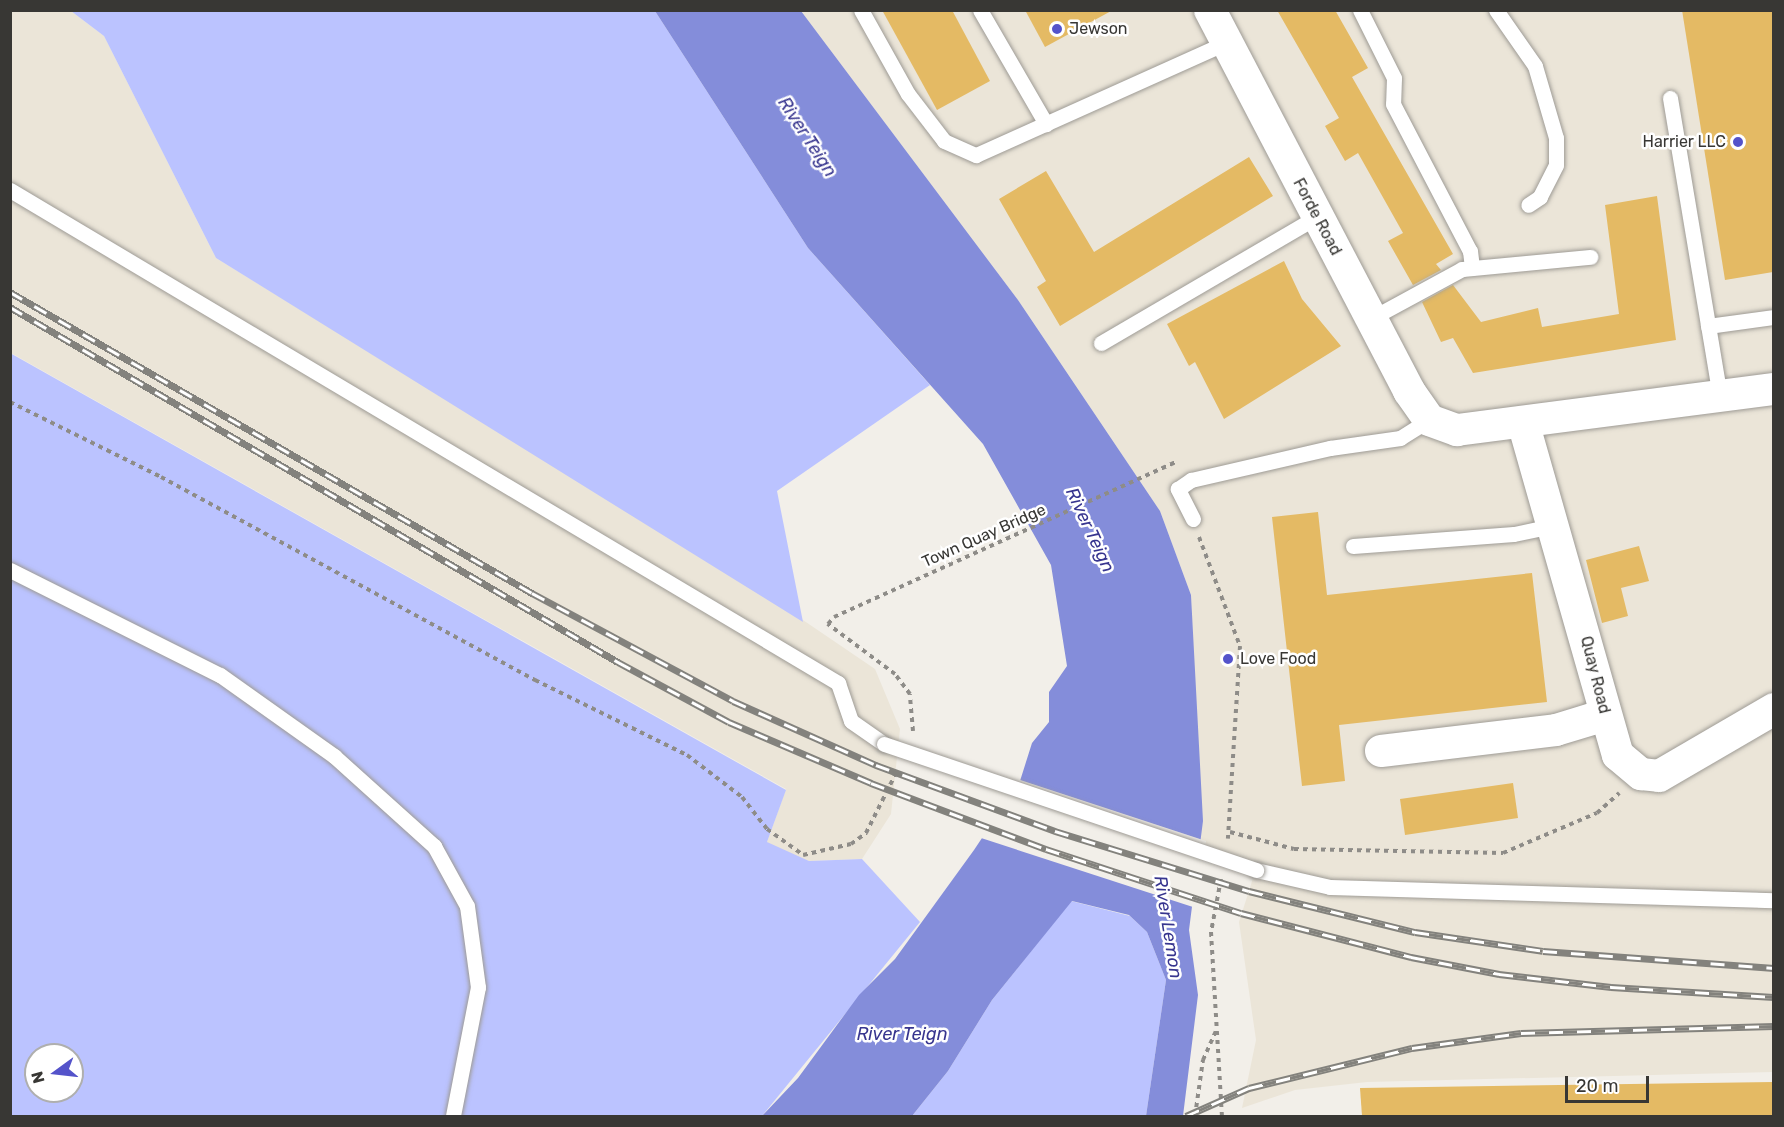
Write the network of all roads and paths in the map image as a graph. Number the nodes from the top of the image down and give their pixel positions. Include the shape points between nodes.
1 (861, 10) edge
2 (980, 10) edge
3 (1210, 10) edge
4 (1360, 10) edge
5 (1496, 10) edge
6 (1226, 43) junction
7 (1670, 98) dead end
8 (1046, 124) junction
9 (10, 190) edge
10 (1528, 204) dead end
11 (1317, 217) junction
12 (1590, 256) dead end
13 (1472, 268) junction
14 (1773, 317) edge
15 (1371, 319) junction
16 (1708, 326) junction
17 (1101, 343) dead end
18 (1773, 389) edge
19 (1720, 396) junction
20 (10, 402) edge
21 (1429, 420) junction
22 (1523, 422) junction
23 (1185, 458) dead end
24 (1194, 519) joint
25 (1551, 526) junction
26 (1353, 546) dead end
27 (10, 570) edge
28 (1773, 709) edge
29 (1605, 715) junction
30 (910, 736) dead end
31 (1381, 751) dead end
32 (901, 762) dead end
33 (1641, 774) junction
34 (1230, 832) junction
35 (1228, 843) dead end
36 (1221, 876) dead end
37 (1773, 900) edge
38 (1217, 1028) junction
39 (453, 1116) edge
40 (1195, 1116) edge
41 (1222, 1116) edge

1 - 8 lane via 908,94 944,141 976,155
2 - 8 lane
3 - 6 street, Forde Road
4 - 13 lane via 1394,78 1393,104 1470,251
5 - 10 lane via 1535,66 1556,138 1556,165 1540,197
6 - 8 lane
6 - 11 street, Forde Road
7 - 16 lane
9 - 37 lane, bridge via 838,683 851,721 884,744 1256,870 1330,887
11 - 15 street, Forde Road
11 - 17 lane
12 - 13 lane
13 - 15 lane
14 - 16 lane
15 - 21 street, Forde Road
16 - 19 lane
18 - 19 street
19 - 22 street
20 - 32 path via 161,477 535,680 687,755 742,797 767,829 803,855 851,844 866,833
21 - 22 street via 1456,430
21 - 24 lane via 1400,438 1330,448 1191,480 1178,489
22 - 25 street, Quay Road
23 - 30 path, Town Quay Bridge via 849,610 828,624 895,674 910,694 915,729
24 - 34 path via 1220,603 1240,646
25 - 26 lane via 1514,534
25 - 29 street, Quay Road
27 - 39 lane via 220,675 334,756 434,846 467,906 478,987
28 - 33 street via 1659,776
29 - 31 street via 1556,730
29 - 33 street, Quay Road via 1618,755
33 - 34 path via 1597,813 1503,853 1294,849
34 - 35 path
36 - 38 path via 1211,932
38 - 40 path via 1203,1060
38 - 41 path

